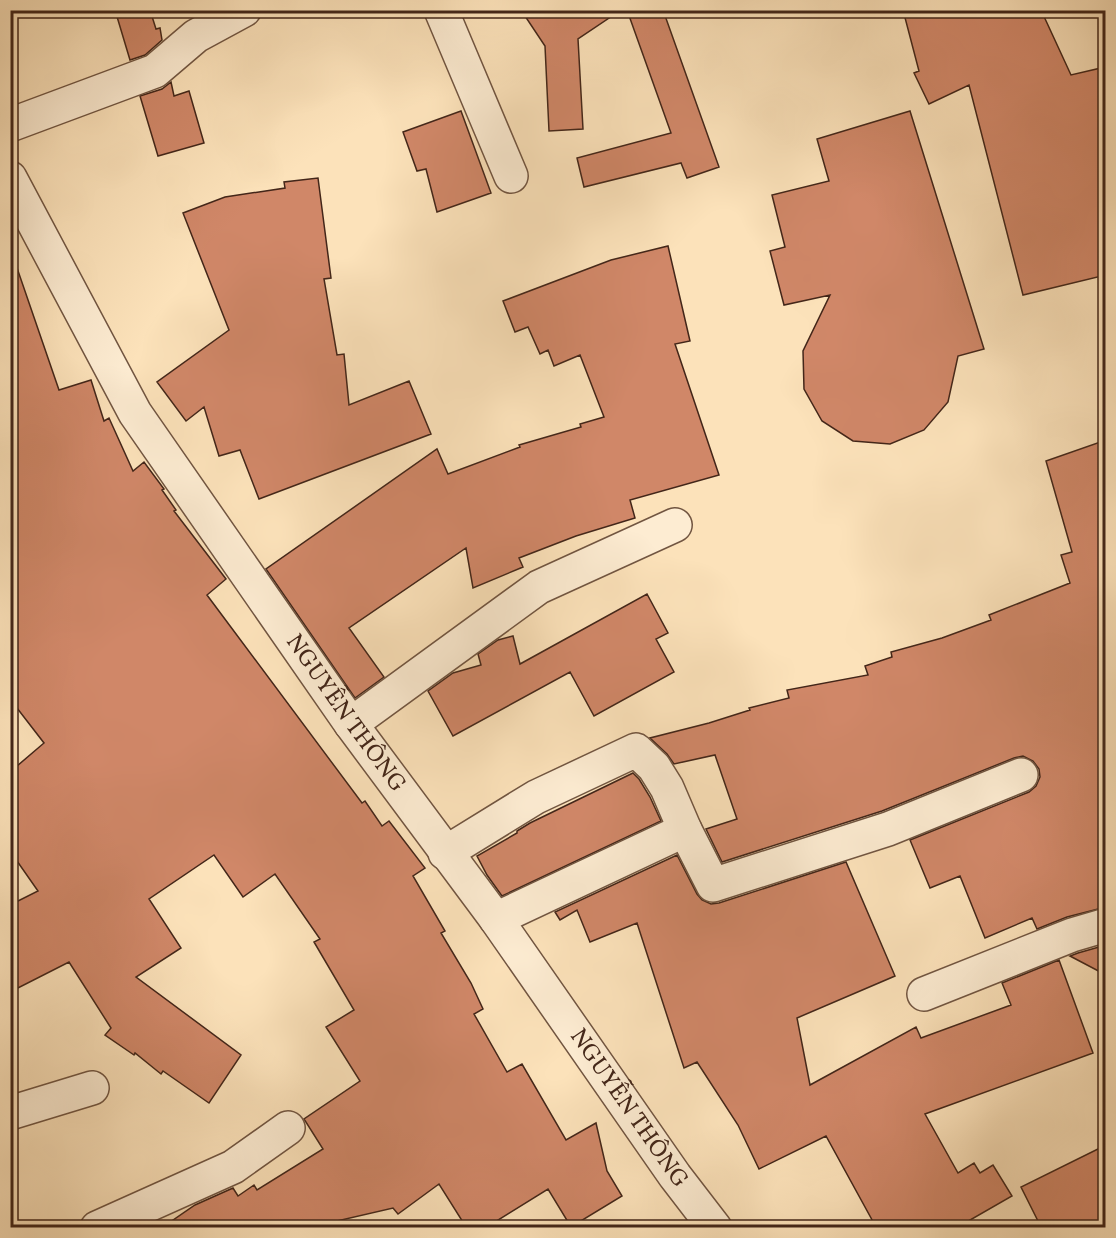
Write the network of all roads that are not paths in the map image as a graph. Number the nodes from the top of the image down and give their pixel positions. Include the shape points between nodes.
1 (244, 10) edge
2 (441, 10) edge
3 (10, 125) edge
4 (511, 176) dead end
5 (10, 178) edge
6 (675, 525) dead end
7 (351, 724) junction
8 (1021, 775) dead end
9 (685, 830) junction
10 (445, 853) junction
11 (496, 919) junction
12 (1106, 925) edge
13 (924, 994) dead end
14 (92, 1088) dead end
15 (10, 1113) edge
16 (288, 1128) dead end
17 (97, 1227) edge
18 (715, 1227) edge

1 - 3 street via 196,36 155,71
2 - 4 street
5 - 7 street, NGUYỄN THÔNG via 135,413
6 - 7 street via 539,587
7 - 10 street, NGUYỄN THÔNG
8 - 9 street via 888,829 713,885
9 - 10 street via 668,788 636,750 536,797
9 - 11 street
10 - 11 street, NGUYỄN THÔNG
11 - 18 street, NGUYỄN THÔNG
12 - 13 street
14 - 15 street
16 - 17 street via 232,1167

